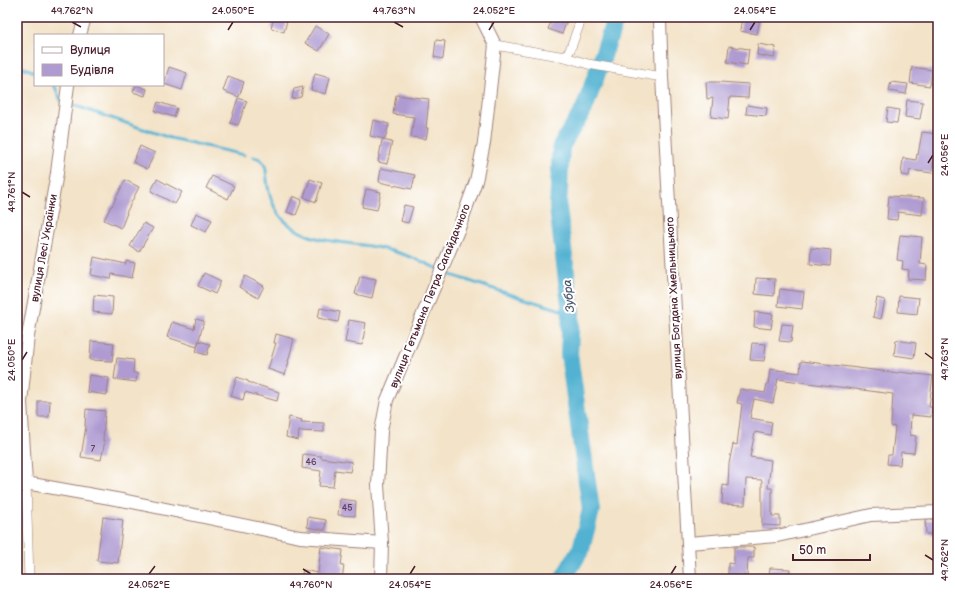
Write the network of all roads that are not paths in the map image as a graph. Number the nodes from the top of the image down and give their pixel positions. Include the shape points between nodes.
1 (85, 17) edge
2 (481, 17) edge
3 (582, 17) edge
4 (660, 17) edge
5 (80, 34) edge
6 (495, 45) junction
7 (565, 57) junction
8 (662, 78) junction
9 (68, 86) edge
10 (19, 401) edge
11 (26, 483) junction
12 (938, 512) edge
13 (382, 543) junction
14 (688, 543) junction
15 (28, 579) edge
16 (381, 579) edge
17 (690, 579) edge

1 - 5 street
2 - 6 street
3 - 7 street
4 - 8 street, вулиця Богдана Хмельницького
6 - 7 street
6 - 13 street, вулиця Гетьмана Петра Сагайдачного via 484,143 476,181 387,400 378,485
7 - 8 street
8 - 14 street, вулиця Богдана Хмельницького
9 - 10 street, вулиця Лесі Українки via 57,173
10 - 11 street, вулиця Лесі Українки
11 - 13 street via 300,537
11 - 15 street, вулиця Лесі Українки
12 - 14 street via 871,516 777,536
13 - 16 street, вулиця Гетьмана Петра Сагайдачного
14 - 17 street, вулиця Богдана Хмельницького

